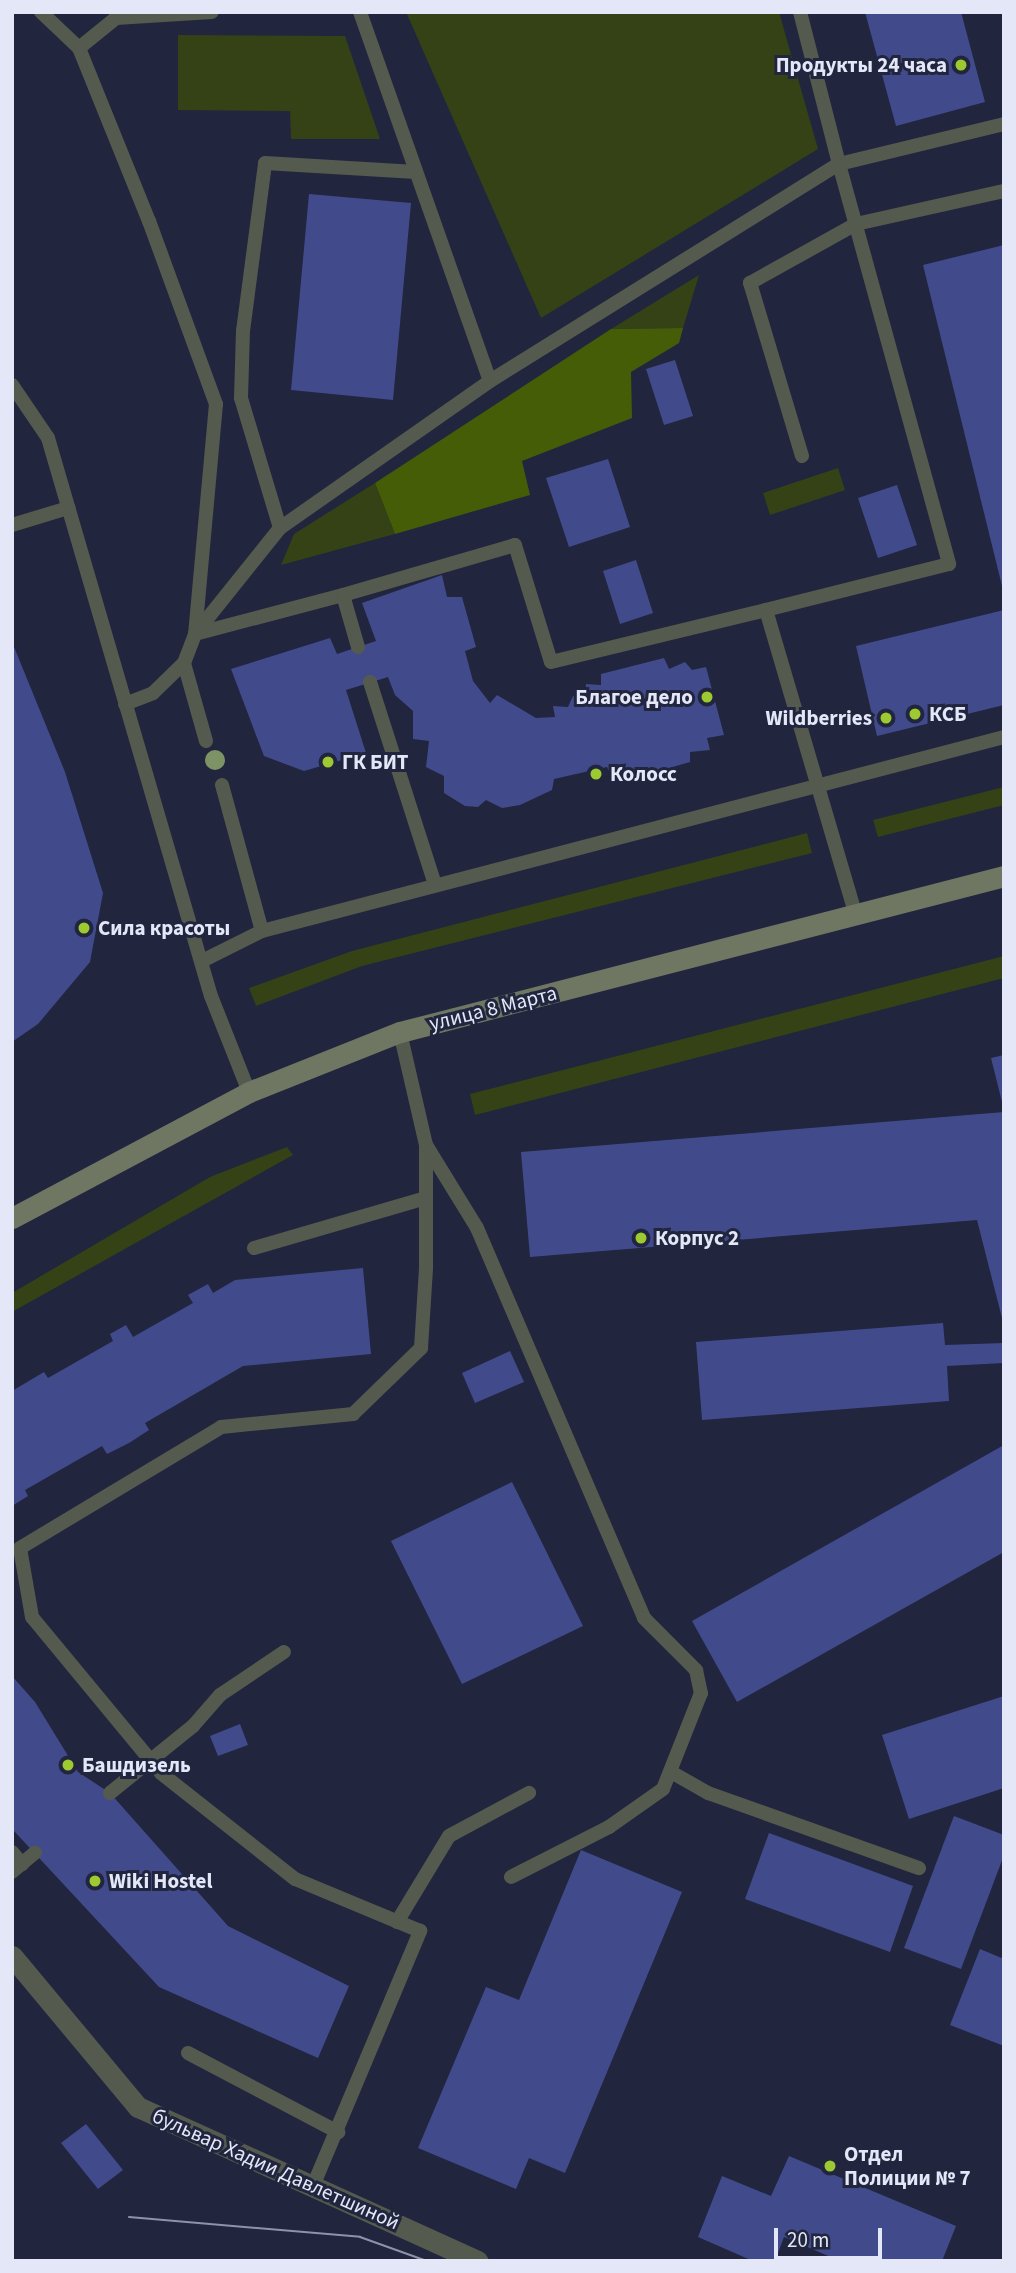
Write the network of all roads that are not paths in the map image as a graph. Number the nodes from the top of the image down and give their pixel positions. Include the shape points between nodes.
1 (41, 12) edge
2 (212, 12) edge
3 (360, 12) edge
4 (800, 12) edge
5 (182, 13) edge
6 (79, 48) junction
7 (1004, 124) edge
8 (839, 163) junction
9 (416, 172) junction
10 (1004, 191) edge
11 (856, 224) junction
12 (490, 381) junction
13 (12, 385) edge
14 (802, 456) dead end
15 (68, 508) junction
16 (12, 525) edge
17 (279, 528) junction
18 (343, 595) junction
19 (766, 610) junction
20 (195, 634) junction
21 (358, 647) dead end
22 (184, 663) junction
23 (370, 682) dead end
24 (125, 704) junction
25 (1004, 737) edge
26 (206, 741) dead end
27 (222, 785) dead end
28 (818, 786) junction
29 (1004, 876) edge
30 (435, 885) junction
31 (856, 916) junction
32 (262, 931) junction
33 (202, 961) junction
34 (400, 1032) junction
35 (249, 1092) junction
36 (426, 1145) junction
37 (426, 1198) junction
38 (12, 1218) edge
39 (254, 1248) dead end
40 (284, 1652) dead end
41 (149, 1758) junction
42 (671, 1773) junction
43 (110, 1793) dead end
44 (529, 1793) dead end
45 (35, 1853) dead end
46 (15, 1863) edge
47 (919, 1868) dead end
48 (511, 1877) dead end
49 (397, 1922) junction
50 (12, 1956) edge
51 (188, 2053) dead end
52 (338, 2132) junction
53 (313, 2186) junction
54 (478, 2261) edge

1 - 6 lane
2 - 5 lane
3 - 9 lane
4 - 8 lane
5 - 6 lane via 116,18
6 - 20 lane via 216,404
7 - 8 lane
8 - 11 lane
8 - 12 lane
9 - 12 lane
9 - 17 lane via 265,163 243,331 241,398
10 - 11 lane
11 - 14 lane via 750,283
11 - 19 lane via 949,564
12 - 17 lane
13 - 15 lane via 48,438
15 - 16 lane
15 - 24 lane
17 - 20 lane
18 - 19 lane via 515,545 551,662
18 - 20 lane
18 - 21 lane
19 - 28 lane
20 - 22 lane
22 - 24 lane via 153,694
22 - 26 lane
23 - 30 lane
24 - 33 lane
25 - 28 lane
27 - 32 lane
28 - 30 lane
28 - 31 lane
29 - 31 main road, улица 8 Марта
30 - 32 lane
31 - 34 main road, улица 8 Марта
32 - 33 lane
33 - 35 lane
34 - 35 main road, улица 8 Марта
34 - 36 lane
35 - 38 main road, улица 8 Марта
36 - 37 lane
36 - 42 lane via 477,1228 644,1618 696,1670 701,1693
37 - 39 lane
37 - 41 lane via 421,1348 353,1414 221,1427 20,1548 32,1617
40 - 41 lane via 220,1695 193,1726
41 - 43 lane
41 - 49 lane via 161,1773 295,1879
42 - 47 lane via 708,1793
42 - 48 lane via 663,1789 608,1826
44 - 49 lane via 449,1836
45 - 46 lane
49 - 52 lane via 420,1931
50 - 53 street, бульвар Хадии Давлетшиной via 138,2107
51 - 52 lane
52 - 53 lane
53 - 54 street, бульвар Хадии Давлетшиной

